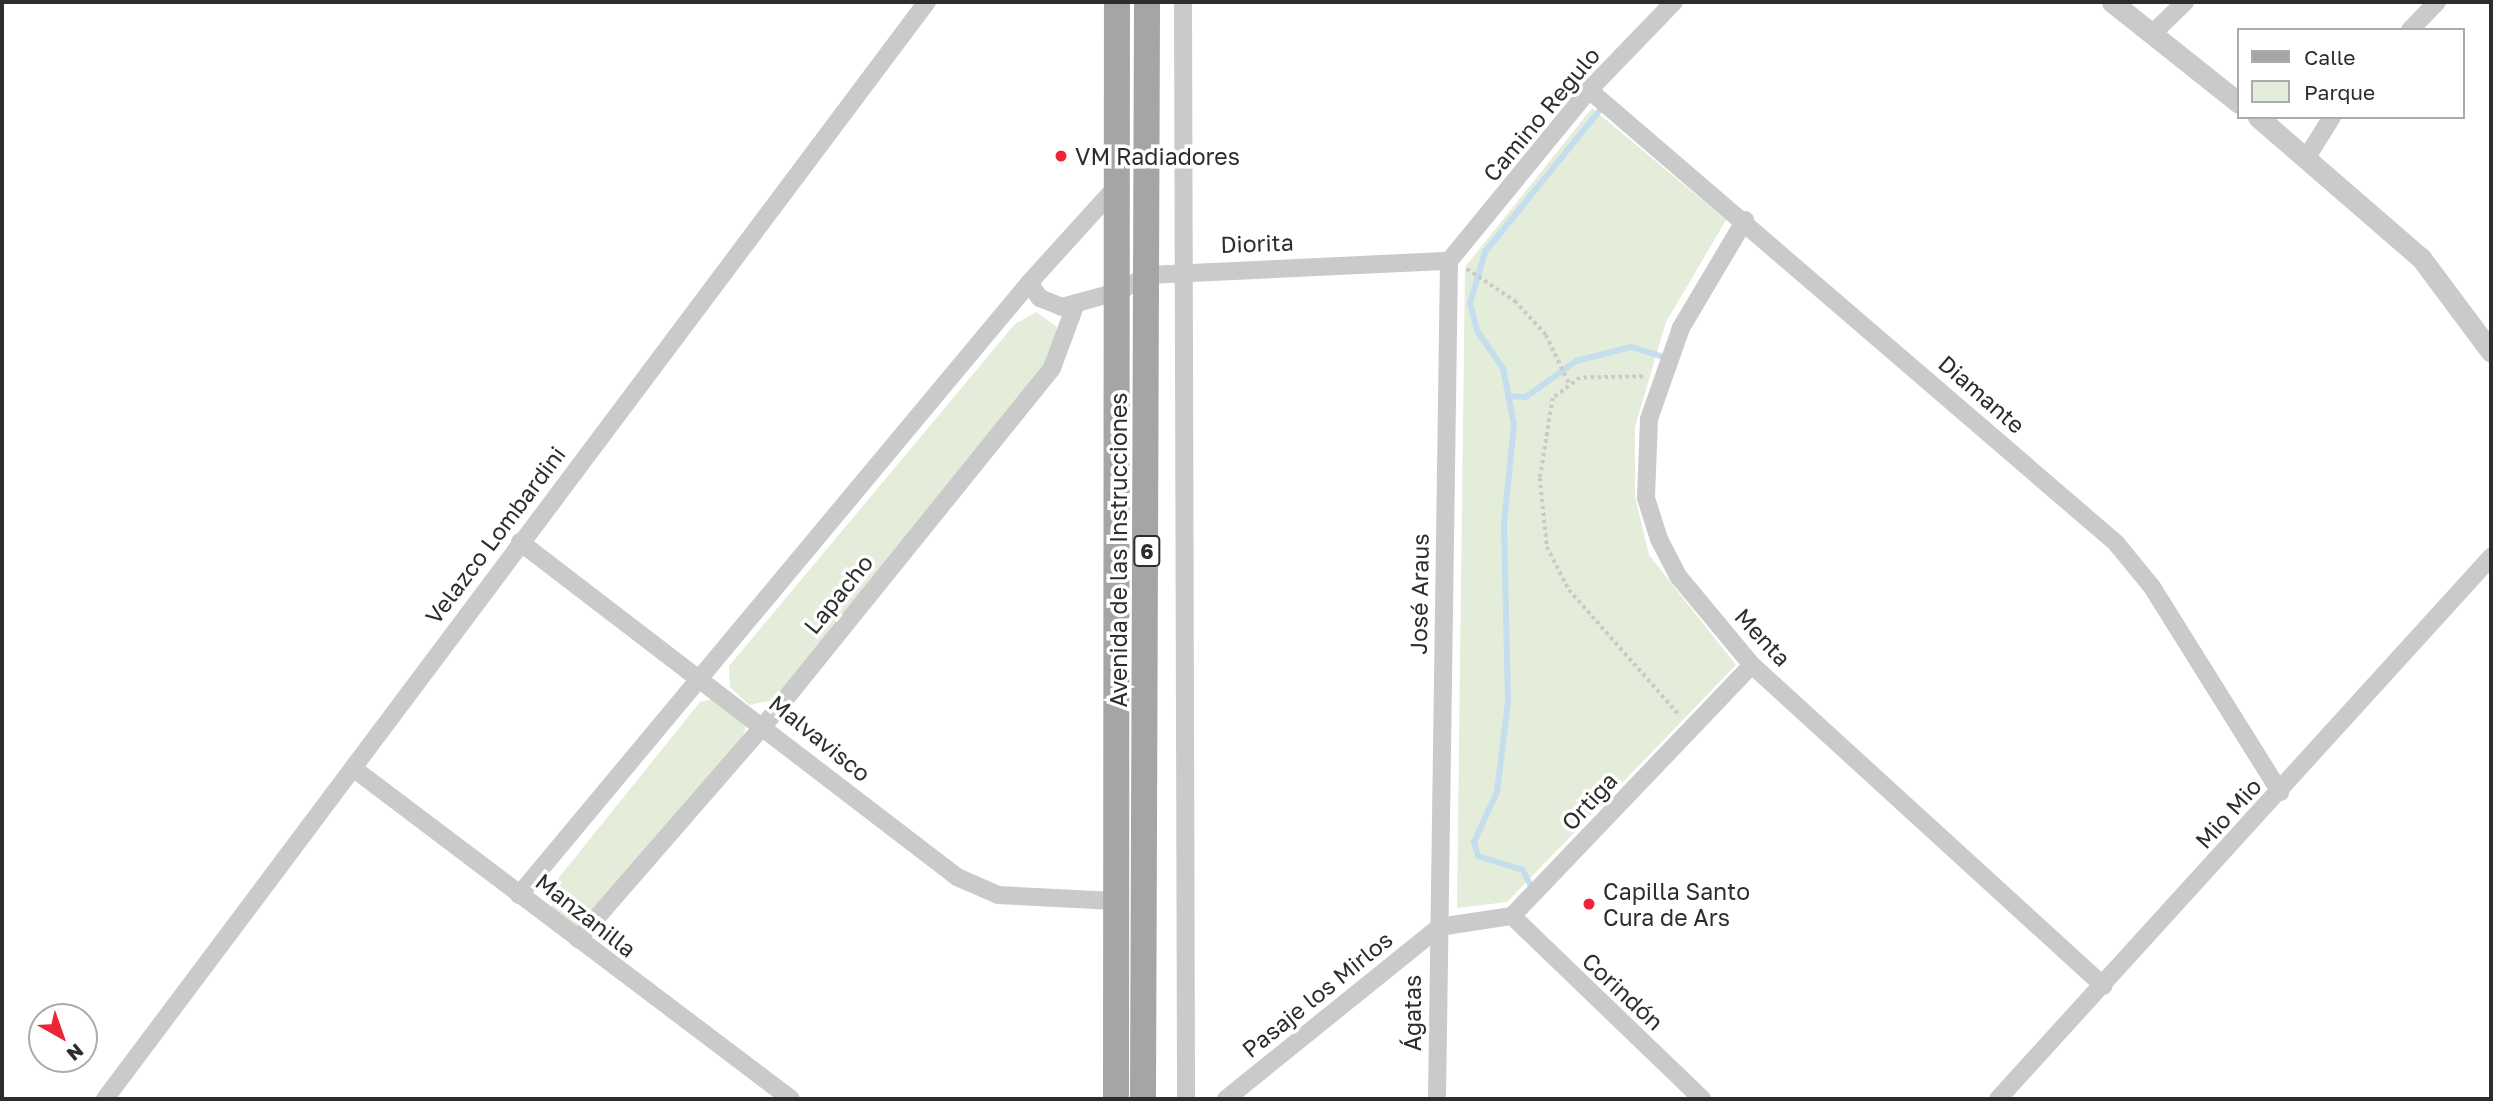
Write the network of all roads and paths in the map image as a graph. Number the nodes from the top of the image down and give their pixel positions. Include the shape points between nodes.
1 (927, 2) edge
2 (1117, 2) edge
3 (1147, 2) edge
4 (1183, 2) edge
5 (1674, 2) edge
6 (2112, 2) edge
7 (2185, 2) edge
8 (2437, 2) edge
9 (2412, 28) edge
10 (2152, 34) junction
11 (1589, 90) junction
12 (2238, 102) edge
13 (2260, 119) edge
14 (2331, 119) edge
15 (2307, 157) junction
16 (1118, 185) junction
17 (1745, 220) junction
18 (1457, 265) junction
19 (1184, 271) junction
20 (1148, 275) junction
21 (1029, 283) junction
22 (1120, 291) junction
23 (1075, 306) junction
24 (2491, 352) edge
25 (1663, 379) junction
26 (1570, 383) junction
27 (520, 542) junction
28 (2491, 557) edge
29 (1752, 665) junction
30 (704, 680) junction
31 (765, 724) junction
32 (1691, 729) junction
33 (353, 768) junction
34 (2280, 792) junction
35 (519, 895) junction
36 (1115, 901) junction
37 (1511, 916) junction
38 (1439, 927) junction
39 (578, 939) junction
40 (2104, 986) junction
41 (105, 1099) edge
42 (791, 1099) edge
43 (1116, 1099) edge
44 (1143, 1099) edge
45 (1186, 1099) edge
46 (1226, 1099) edge
47 (1437, 1099) edge
48 (1702, 1099) edge
49 (1998, 1099) edge

1 - 27 street, Velazco Lombardini
2 - 16 main road, Avenida de las Instrucciones / 6
3 - 20 main road, Avenida de las Instrucciones / 6
4 - 19 street
5 - 11 street, Camino Regulo
6 - 10 street
7 - 10 street
8 - 9 street
10 - 12 street
11 - 17 street, Diamante
11 - 18 street, Camino Regulo
13 - 15 street
14 - 15 street
15 - 24 street via 2421,258
16 - 21 street
16 - 22 main road, Avenida de las Instrucciones / 6
17 - 25 street, Menta via 1681,328
17 - 34 street, Diamante via 2116,543 2152,587
18 - 19 street, Diorita
18 - 26 path via 1486,278 1546,335
18 - 38 street, José Araus
19 - 20 street, Diorita
19 - 45 street
20 - 22 street, Diorita
20 - 44 main road, Avenida de las Instrucciones / 6
21 - 23 street via 1054,307
21 - 30 street
22 - 23 street, Diorita
22 - 36 main road, Avenida de las Instrucciones / 6
23 - 31 street, Lapacho via 1052,368
25 - 26 path via 1615,374
25 - 29 street, Menta via 1643,458 1659,539 1678,576
26 - 32 path via 1553,398 1544,427 1547,547 1600,629
27 - 30 street, Malvavisco
27 - 33 street, Velazco Lombardini
28 - 34 street, Mio Mio
29 - 32 street, Ortiga
29 - 40 street, Menta
30 - 31 street, Malvavisco
30 - 35 street
31 - 36 street, Malvavisco via 977,889 1082,903
31 - 39 street, Lapacho
32 - 37 street, Ortiga
33 - 35 street, Manzanilla
33 - 41 street, Velazco Lombardini
34 - 40 street, Mio Mio
35 - 39 street, Manzanilla
36 - 43 main road, Avenida de las Instrucciones / 6
37 - 38 street
37 - 48 street, Corindón
38 - 46 street, Pasaje los Mirlos
38 - 47 street, Ágatas
39 - 42 street, Manzanilla
40 - 49 street, Mio Mio

